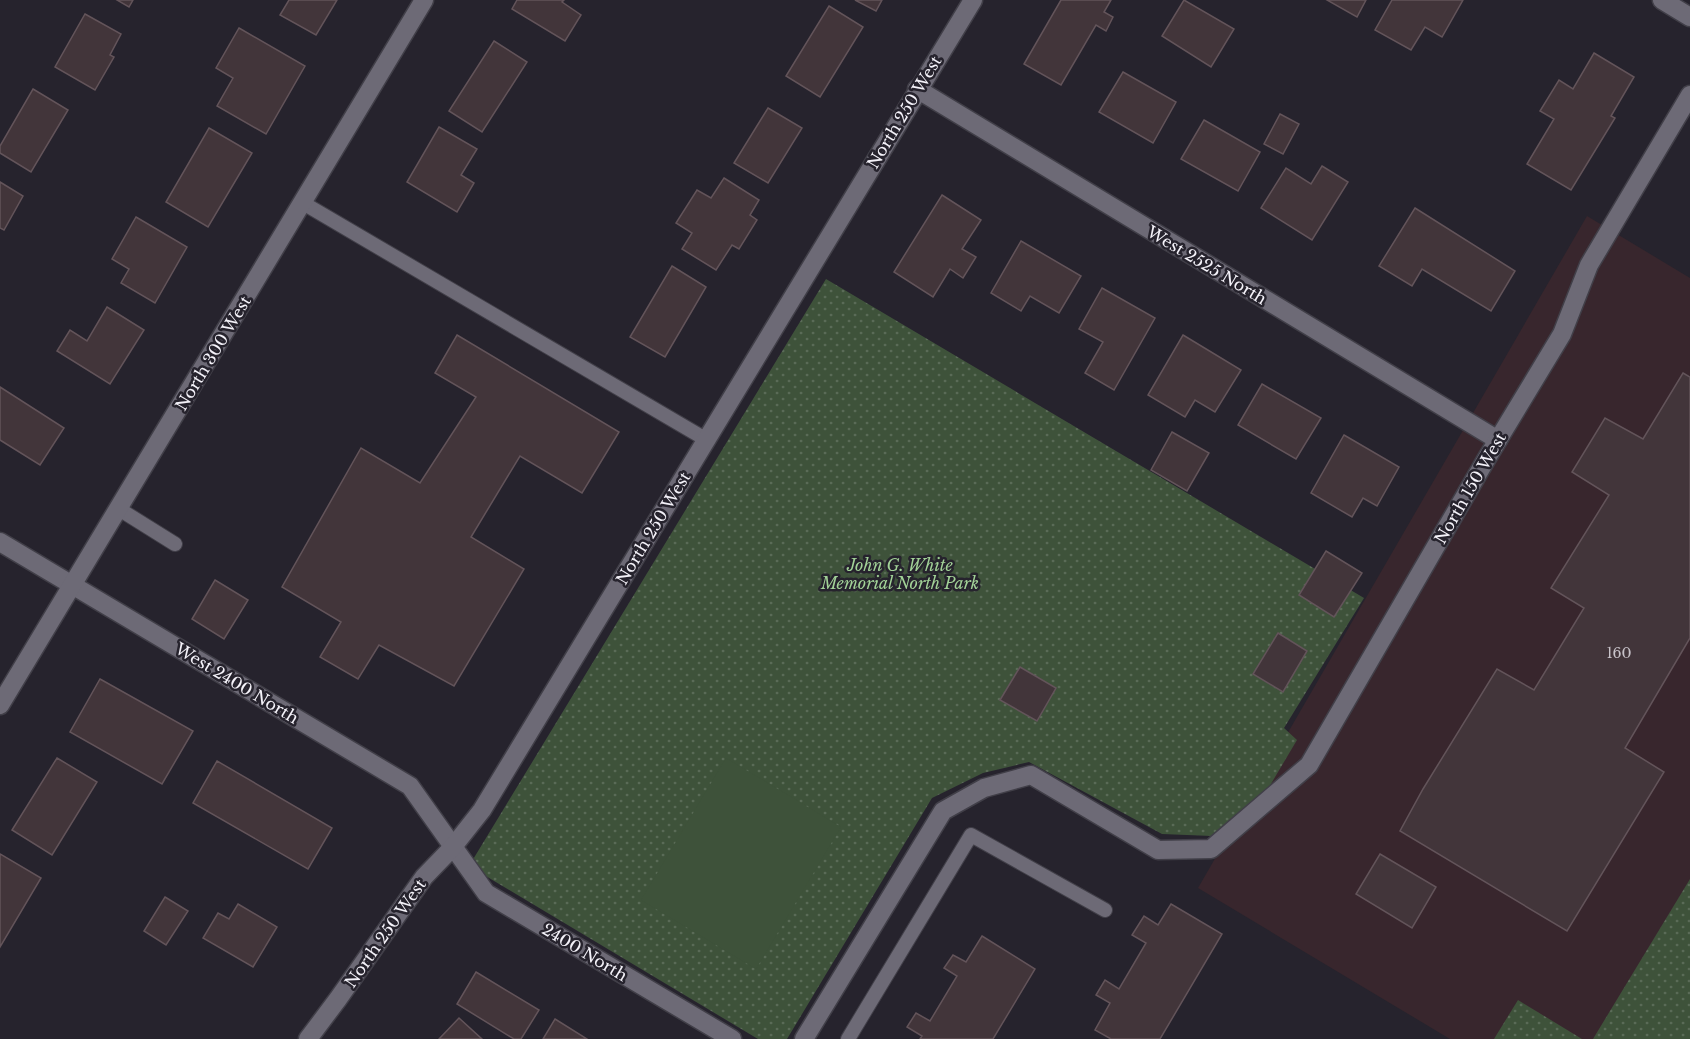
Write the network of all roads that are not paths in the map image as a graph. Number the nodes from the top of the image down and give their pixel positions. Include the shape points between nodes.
1 (424, 0) edge
2 (973, 0) edge
3 (1662, 0) edge
4 (1689, 13) edge
5 (917, 89) junction
6 (1690, 95) edge
7 (303, 202) junction
8 (706, 440) junction
9 (1498, 440) junction
10 (119, 509) junction
11 (0, 542) edge
12 (175, 544) dead end
13 (73, 585) junction
14 (0, 705) edge
15 (452, 848) junction
16 (1105, 910) dead end
17 (308, 1039) edge
18 (732, 1039) edge
19 (804, 1039) edge
20 (848, 1039) edge

1 - 7 street, North 300 West
2 - 5 street, North 250 West
3 - 4 street
5 - 8 street, North 250 West
5 - 9 street, West 2525 North
6 - 9 street, North 150 West via 1589,265 1562,334
7 - 8 lane
7 - 10 street, North 300 West
8 - 15 street, North 250 West via 492,795
9 - 19 street, North 150 West via 1309,765 1211,849 1158,850 1031,775 984,788 943,811
10 - 12 lane
10 - 13 street, North 300 West
11 - 13 street, West 2400 North
13 - 14 street, North 300 West
13 - 15 street, West 2400 North via 410,786
15 - 17 street, North 250 West via 424,877
15 - 18 street, 2400 North via 486,893
16 - 20 lane via 971,835

